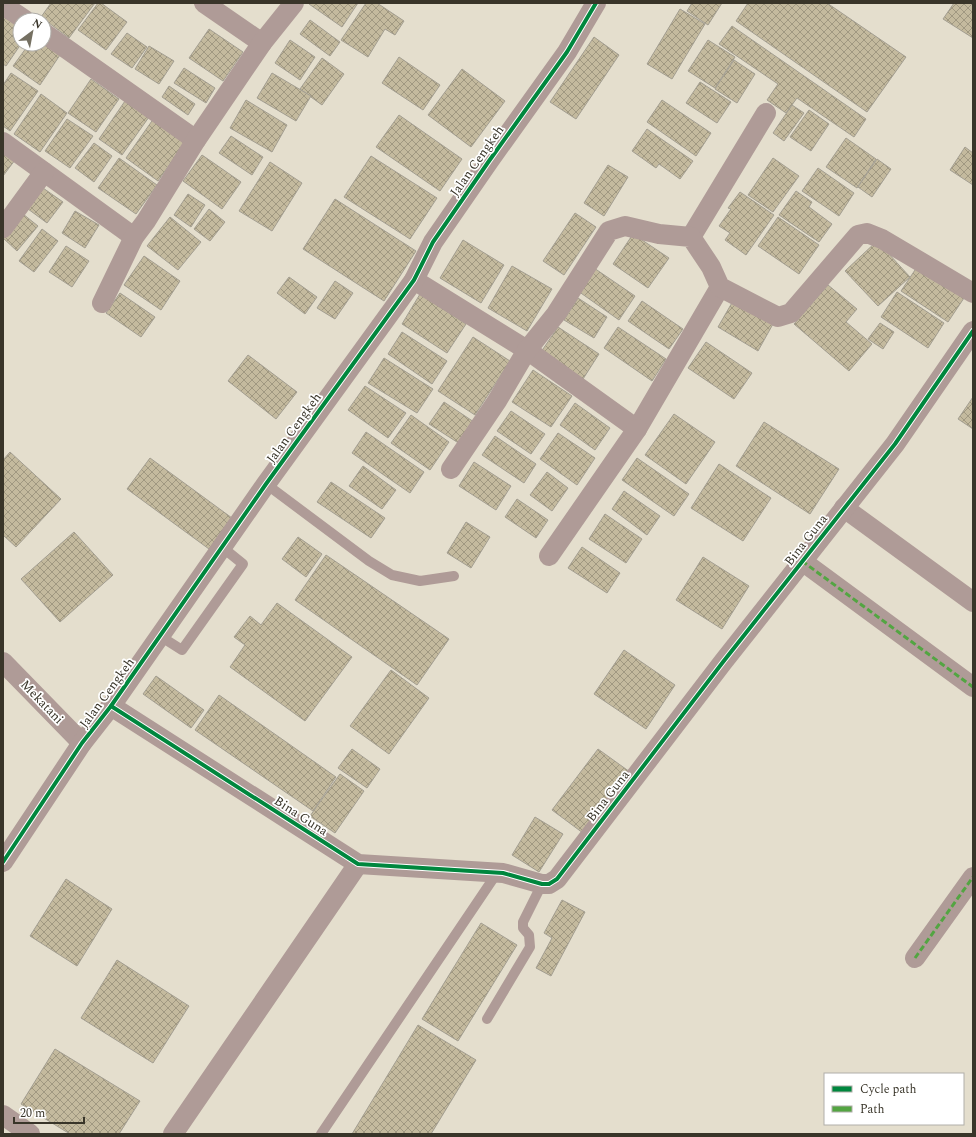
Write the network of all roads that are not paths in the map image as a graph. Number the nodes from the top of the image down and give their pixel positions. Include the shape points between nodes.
1 (204, 3) edge
2 (294, 3) edge
3 (596, 3) edge
4 (3, 5) edge
5 (13, 12) edge
6 (52, 39) edge
7 (262, 43) junction
8 (766, 113) dead end
9 (196, 140) junction
10 (3, 142) edge
11 (44, 172) junction
12 (3, 228) edge
13 (134, 236) junction
14 (691, 237) junction
15 (414, 280) junction
16 (720, 287) junction
17 (973, 293) edge
18 (102, 303) dead end
19 (973, 331) edge
20 (527, 350) junction
21 (637, 429) junction
22 (451, 468) dead end
23 (266, 484) junction
24 (844, 508) junction
25 (222, 547) junction
26 (549, 556) dead end
27 (802, 561) junction
28 (454, 576) dead end
29 (973, 602) edge
30 (160, 636) junction
31 (3, 662) edge
32 (973, 687) edge
33 (111, 706) junction
34 (82, 743) junction
35 (3, 862) edge
36 (358, 864) junction
37 (498, 873) junction
38 (973, 878) edge
39 (542, 884) junction
40 (915, 958) dead end
41 (487, 1019) dead end
42 (3, 1115) edge
43 (30, 1134) edge
44 (173, 1134) edge
45 (321, 1134) edge

1 - 7 street
2 - 7 street
3 - 15 street, Jalan Cengkeh via 567,52 433,242
4 - 5 street
6 - 9 street
7 - 9 street
8 - 14 street
9 - 13 street
10 - 11 street
11 - 12 street
11 - 13 street
13 - 18 street
14 - 16 street via 711,267
14 - 20 street via 659,234 625,226 609,231 556,314
15 - 20 street
15 - 23 street, Jalan Cengkeh
16 - 17 street via 782,317 791,313 858,235 867,233 882,239
16 - 21 street
19 - 24 street, Bina Guna via 895,444
20 - 21 street
20 - 22 street via 497,401
21 - 26 street
23 - 25 street, Jalan Cengkeh
23 - 28 lane via 369,561 392,575 420,581
24 - 27 street, Bina Guna
24 - 29 street
25 - 30 street, Jalan Cengkeh
25 - 30 lane via 244,563 182,650
27 - 32 street
27 - 39 street, Bina Guna via 557,879 549,884
30 - 33 street, Jalan Cengkeh
31 - 34 street, Mekatani
33 - 34 street, Jalan Cengkeh
33 - 36 street, Bina Guna
34 - 35 street, Jalan Cengkeh
36 - 37 street, Bina Guna
36 - 44 street
37 - 39 street, Bina Guna
37 - 45 lane
38 - 40 street
39 - 41 lane via 523,922 523,928 529,935 530,946
42 - 43 street

